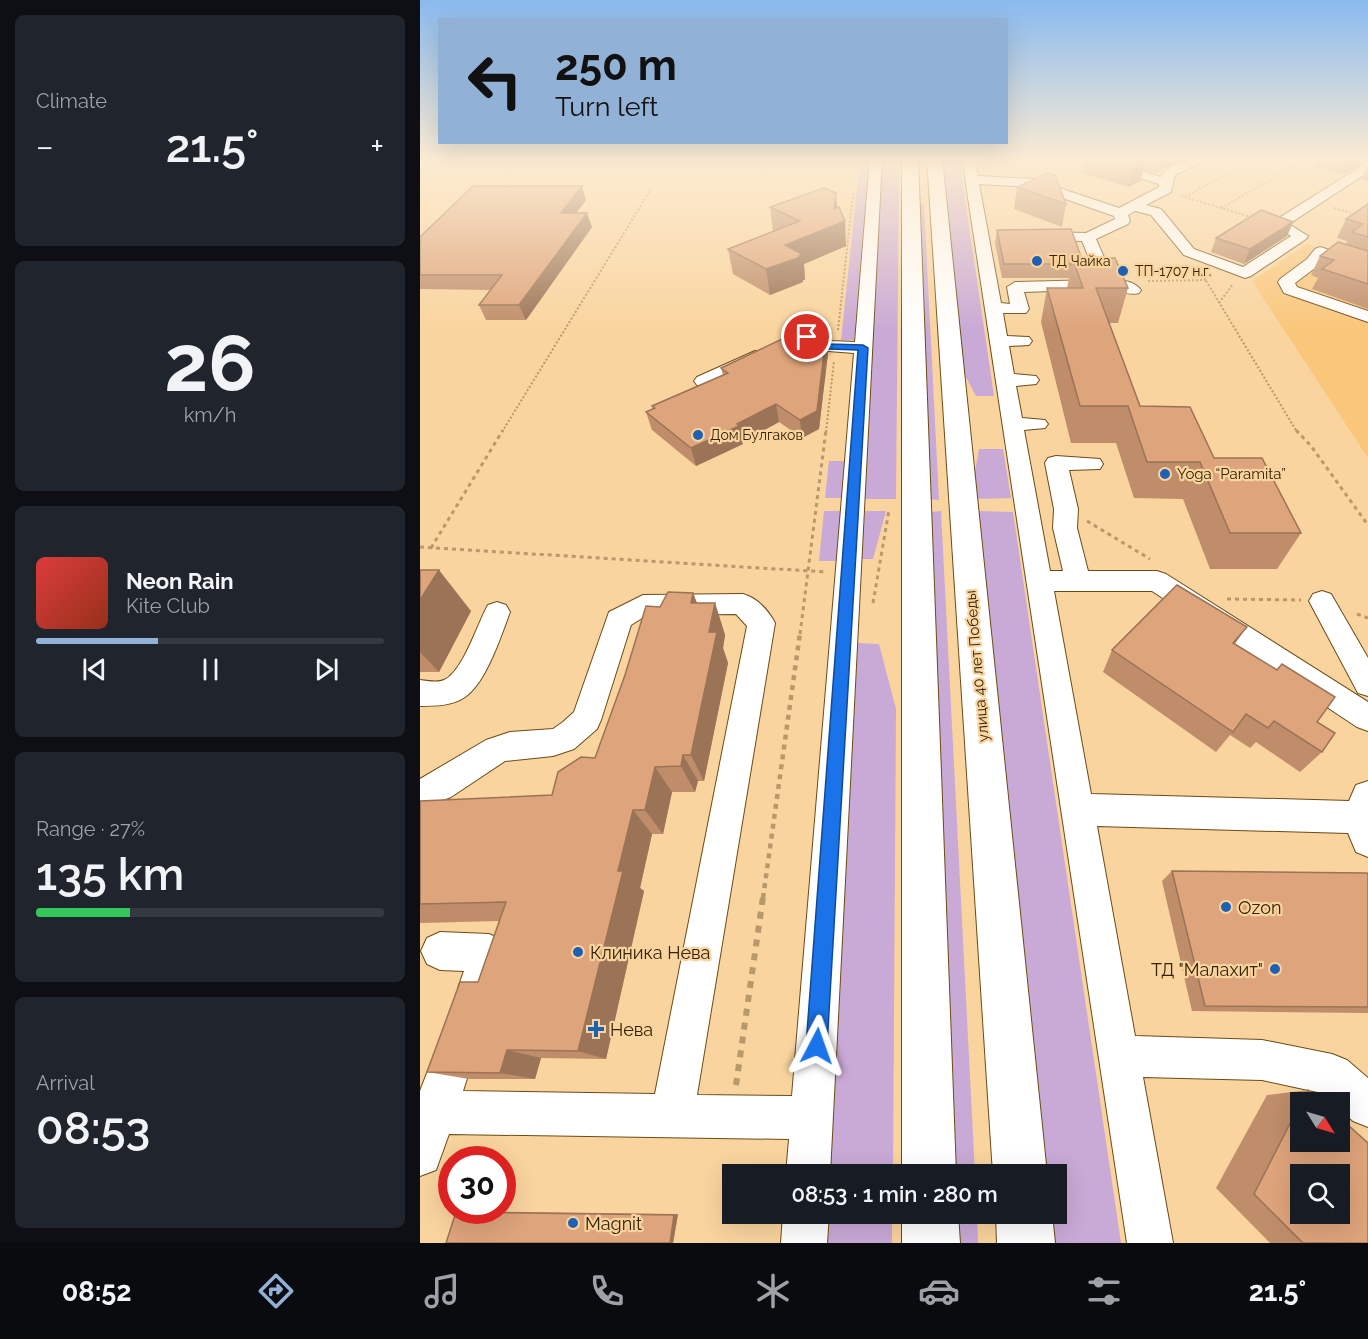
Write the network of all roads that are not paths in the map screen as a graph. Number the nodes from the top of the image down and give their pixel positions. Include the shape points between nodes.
1 (868, 216) edge
2 (924, 216) edge
3 (925, 216) edge
4 (982, 216) edge
5 (1121, 216) edge
6 (1159, 216) edge
7 (1291, 216) edge
8 (1027, 236) edge
9 (1088, 237) junction
10 (1368, 267) edge
11 (1108, 285) junction
12 (1139, 285) road end
13 (993, 308) junction
14 (1368, 317) edge
15 (849, 347) junction
16 (704, 381) edge
17 (1092, 464) dead end
18 (1039, 581) junction
19 (1078, 581) junction
20 (1322, 601) road end
21 (497, 612) dead end
22 (1368, 684) edge
23 (420, 693) edge
24 (1368, 718) edge
25 (420, 794) edge
26 (1077, 810) junction
27 (1365, 818) edge
28 (440, 951) dead end
29 (1118, 1056) junction
30 (1368, 1106) edge
31 (427, 1112) edge
32 (672, 1116) junction
33 (812, 1118) junction
34 (420, 1154) edge
35 (809, 1164) edge
36 (930, 1164) edge
37 (1019, 1164) edge
38 (805, 1224) edge
39 (930, 1224) edge
40 (1025, 1224) edge
41 (804, 1243) edge
42 (931, 1243) edge
43 (1026, 1243) edge
44 (1149, 1243) edge

1 - 15 street
2 - 36 main road, улица 40 лет Победы
3 - 37 main road, улица 40 лет Победы
4 - 13 street via 988,235
5 - 9 street via 1123,221
6 - 7 street via 1189,252 1245,273 1300,236 1279,224
8 - 9 street
9 - 11 street
10 - 14 street via 1320,252 1286,282 1290,290
11 - 12 street
11 - 13 street via 1016,287 1020,309
13 - 18 street via 1011,341 1025,424
15 - 16 street via 828,346 799,337
15 - 33 street via 848,572
17 - 19 street via 1056,463 1066,509 1065,528
18 - 19 street
18 - 26 street
19 - 24 street via 1156,581
20 - 22 street
21 - 23 street via 464,681 442,693
25 - 32 street via 499,749 548,745 577,730 586,720 620,619 643,605 743,604 761,623
26 - 27 street
26 - 29 street
28 - 31 street via 489,952
29 - 30 street via 1262,1060 1332,1075
29 - 44 street
31 - 32 street
31 - 34 street
32 - 33 street
33 - 35 street
38 - 41 street
39 - 42 main road
40 - 43 main road

